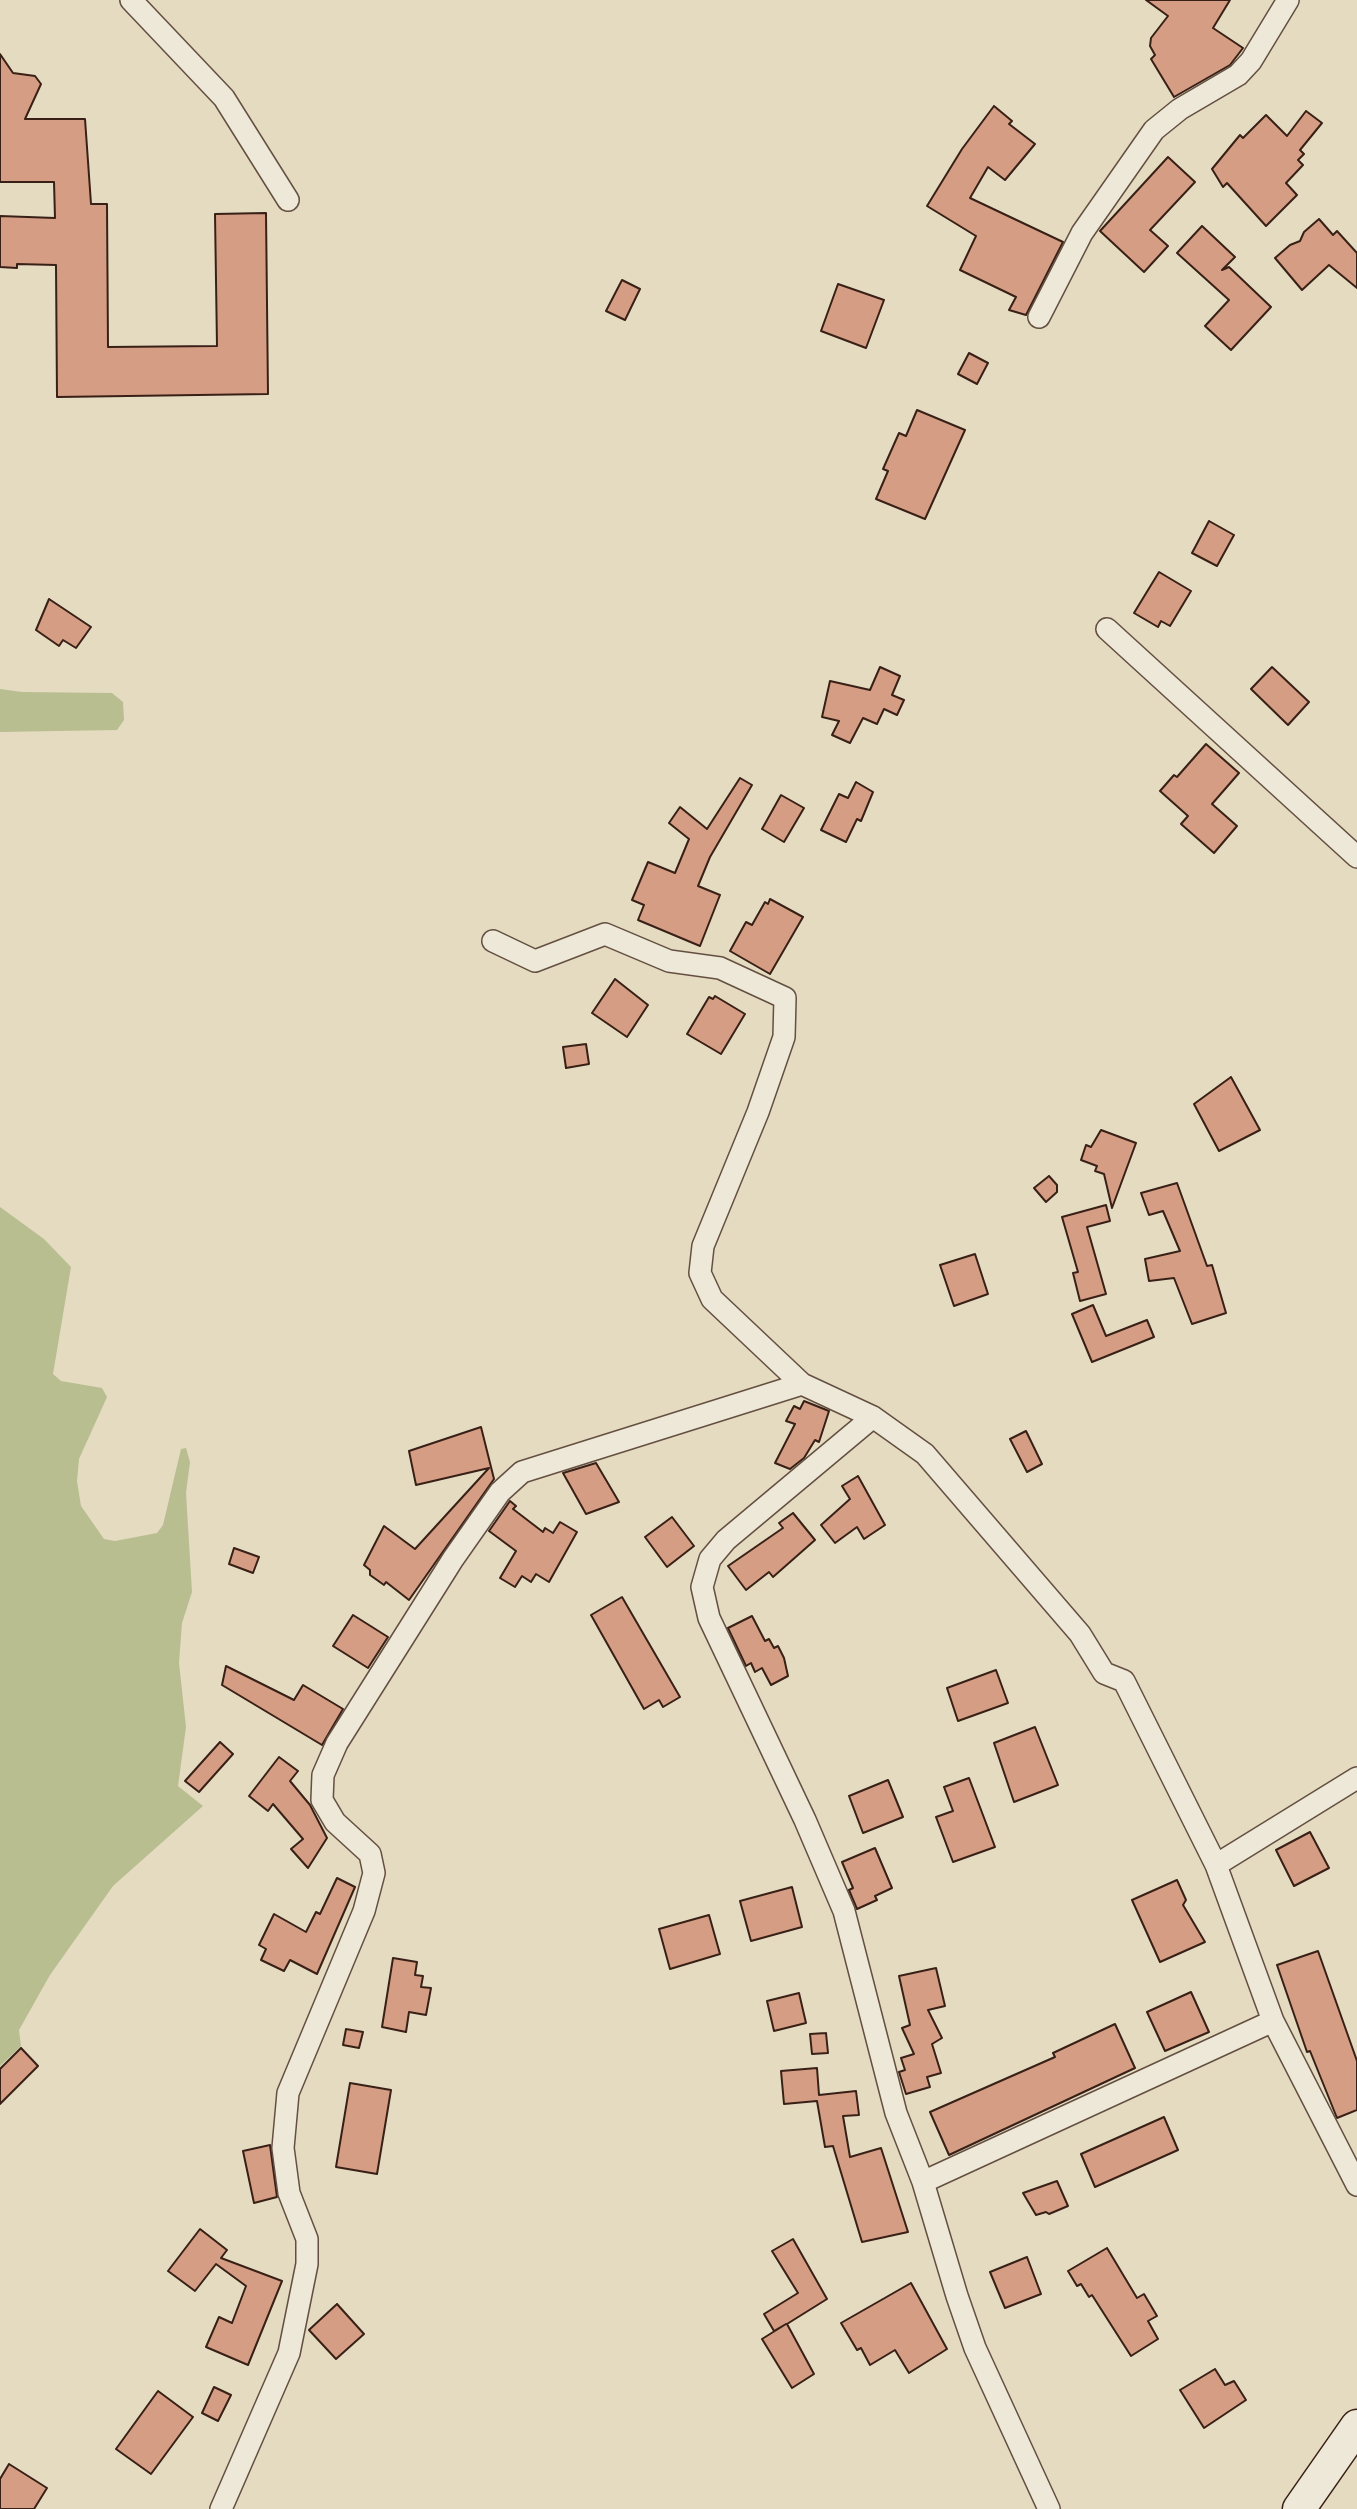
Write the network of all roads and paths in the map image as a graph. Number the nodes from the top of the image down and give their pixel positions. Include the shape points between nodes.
1 (131, 0) edge
2 (1288, 0) edge
3 (288, 200) dead end
4 (1039, 317) dead end
5 (1107, 629) dead end
6 (1357, 857) edge
7 (493, 941) dead end
8 (802, 1384) junction
9 (873, 1417) junction
10 (1357, 1778) edge
11 (1216, 1865) junction
12 (1273, 2021) junction
13 (923, 2182) junction
14 (1357, 2185) edge
15 (1357, 2426) edge
16 (221, 2509) edge
17 (1049, 2509) edge
18 (1299, 2509) edge

1 - 3 street via 224,98
2 - 4 street via 1238,75 1154,130 1082,233
5 - 6 street
7 - 8 street via 535,961 605,934 669,961 720,968 785,998 785,1037 703,1246 700,1273 712,1299
8 - 9 street
8 - 16 street via 522,1472 500,1492 453,1559 337,1743 323,1775 322,1800 335,1822 370,1854 374,1873 364,1911 288,2093 283,2148 289,2193 307,2239 307,2264 289,2353
9 - 11 street via 925,1454 1080,1634 1104,1673 1124,1681
9 - 13 street via 726,1540 710,1559 702,1587 709,1618 844,1911 896,2113
10 - 11 street
11 - 12 street
12 - 13 street
12 - 14 street
13 - 17 street via 975,2348
15 - 18 street

